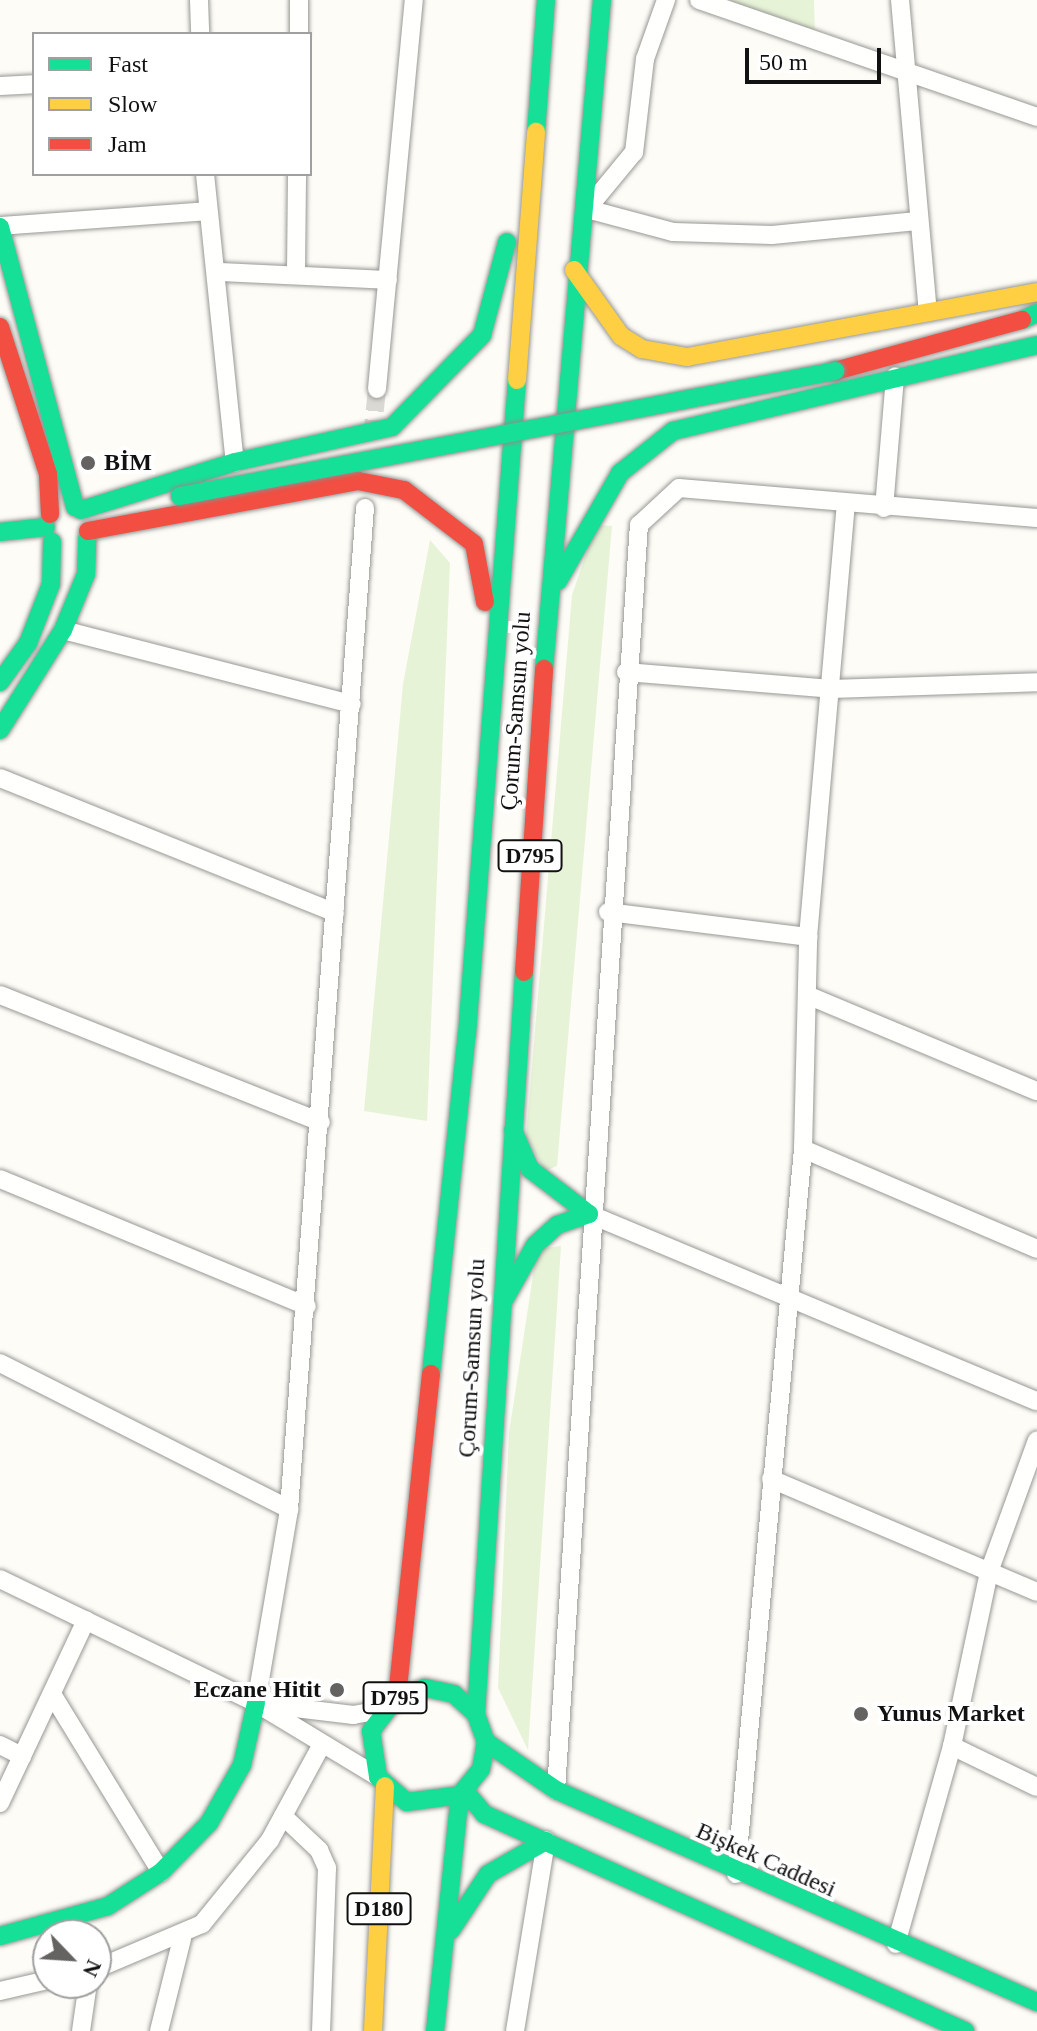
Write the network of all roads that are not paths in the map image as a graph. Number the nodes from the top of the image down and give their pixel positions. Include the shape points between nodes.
1 (199, 0) edge
2 (299, 0) edge
3 (414, 0) edge
4 (546, 0) edge
5 (602, 0) edge
6 (666, 0) edge
7 (699, 0) edge
8 (900, 0) edge
9 (200, 32) edge
10 (299, 32) edge
11 (541, 54) junction
12 (902, 69) junction
13 (32, 84) edge
14 (0, 86) edge
15 (1037, 117) edge
16 (205, 176) edge
17 (297, 176) edge
18 (587, 209) junction
19 (207, 211) junction
20 (917, 221) junction
21 (0, 226) edge
22 (574, 270) junction
23 (219, 272) junction
24 (296, 272) junction
25 (388, 280) junction
26 (1037, 292) edge
27 (928, 311) junction
28 (1032, 318) edge
29 (0, 327) edge
30 (1037, 345) edge
31 (895, 376) junction
32 (377, 389) tunnel mouth
33 (235, 462) junction
34 (846, 506) junction
35 (365, 508) dead end
36 (884, 508) junction
37 (1037, 518) edge
38 (84, 521) junction
39 (49, 528) junction
40 (0, 532) edge
41 (548, 606) junction
42 (63, 630) junction
43 (491, 666) junction
44 (626, 672) junction
45 (0, 682) edge
46 (1037, 682) edge
47 (831, 689) junction
48 (352, 704) junction
49 (0, 730) edge
50 (0, 778) edge
51 (608, 912) junction
52 (335, 913) junction
53 (808, 937) junction
54 (0, 995) edge
55 (807, 995) junction
56 (1037, 1091) edge
57 (321, 1122) junction
58 (511, 1125) junction
59 (803, 1149) junction
60 (0, 1179) edge
61 (589, 1214) junction
62 (1037, 1249) edge
63 (791, 1295) junction
64 (307, 1306) junction
65 (499, 1310) junction
66 (0, 1363) edge
67 (1037, 1401) edge
68 (1037, 1440) edge
69 (771, 1479) junction
70 (289, 1509) junction
71 (989, 1572) junction
72 (0, 1579) edge
73 (1037, 1592) edge
74 (86, 1620) junction
75 (52, 1694) junction
76 (397, 1697) junction
77 (256, 1703) junction
78 (382, 1710) junction
79 (476, 1714) junction
80 (486, 1742) junction
81 (0, 1745) edge
82 (321, 1746) junction
83 (952, 1746) junction
84 (22, 1756) junction
85 (381, 1782) junction
86 (1037, 1787) edge
87 (556, 1790) junction
88 (462, 1793) junction
89 (0, 1803) edge
90 (283, 1816) junction
91 (546, 1841) junction
92 (161, 1872) junction
93 (736, 1874) junction
94 (0, 1936) edge
95 (182, 1939) junction
96 (444, 1943) junction
97 (896, 1944) junction
98 (112, 1963) edge
99 (32, 1984) edge
100 (0, 1991) edge
101 (86, 1999) edge
102 (1037, 2002) edge
103 (435, 2030) edge
104 (81, 2031) edge
105 (159, 2031) edge
106 (321, 2031) edge
107 (373, 2031) edge
108 (515, 2031) edge
109 (965, 2031) edge

1 - 9 street
2 - 10 street
3 - 25 street
4 - 11 main road, Çorum-Samsun yolu / D795
5 - 18 main road, Çorum-Samsun yolu / D795
6 - 18 street via 645,59 634,152
7 - 12 street
8 - 12 street
11 - 33 main road via 499,286 482,335 392,427
11 - 43 main road, Çorum-Samsun yolu / D795
12 - 15 street
12 - 20 street
13 - 14 street
16 - 19 street
17 - 24 street
18 - 20 street via 673,232 729,234
18 - 22 main road, Çorum-Samsun yolu / D795
19 - 21 street
19 - 23 street
20 - 27 street
21 - 38 main road
22 - 27 main road via 621,336 663,355 737,352
22 - 41 main road, Çorum-Samsun yolu / D795
23 - 24 street
23 - 33 street
24 - 25 street
25 - 32 street
26 - 27 main road
28 - 38 main road, bridge via 835,371 180,496
29 - 39 main road via 48,474
30 - 31 main road
31 - 36 street
31 - 41 main road via 673,431 620,473 580,532
33 - 38 main road
34 - 36 street
34 - 44 street via 679,488 639,525
34 - 47 street
35 - 48 street
36 - 37 street
38 - 39 main road
38 - 39 main road via 68,549
38 - 42 main road via 86,574
38 - 43 main road via 358,481 404,490 474,544
39 - 40 main road
39 - 45 main road via 51,584 28,643
41 - 58 main road, Çorum-Samsun yolu / D795
42 - 48 street
42 - 49 main road
43 - 76 main road, Çorum-Samsun yolu / D795 via 467,1034
44 - 47 street
44 - 51 street
46 - 47 street
47 - 53 street
48 - 52 street
50 - 52 street
51 - 53 street
51 - 61 street
52 - 57 street
53 - 55 street
54 - 57 street
55 - 56 street
55 - 59 street
57 - 64 street
58 - 61 main road via 530,1169
58 - 65 main road, Çorum-Samsun yolu / D795
59 - 62 street
59 - 63 street
60 - 64 street
61 - 63 street
61 - 65 main road via 557,1225 535,1245
61 - 87 street
63 - 67 street
63 - 69 street
64 - 70 street
65 - 79 main road, Çorum-Samsun yolu / D795
66 - 70 street
68 - 71 street
69 - 71 street
69 - 93 street
70 - 77 street
71 - 73 street
71 - 83 street
72 - 74 street
74 - 75 street
74 - 77 street
75 - 84 street
75 - 92 street
76 - 78 main road, D795
76 - 79 main road, D795 via 425,1688 454,1694
77 - 78 street via 353,1715
77 - 82 street
77 - 92 main road via 242,1765 209,1823
78 - 85 main road, D795 via 371,1731
79 - 80 main road, Çorum-Samsun yolu / D795
80 - 87 main road, Bişkek Caddesi
80 - 88 main road via 481,1769
81 - 84 street
82 - 85 street
82 - 90 street
83 - 86 street
83 - 97 street
84 - 89 street
85 - 88 main road via 407,1802 434,1804
85 - 107 main road, D180
87 - 93 main road, Bişkek Caddesi
88 - 91 main road via 484,1814
88 - 96 main road
90 - 95 street via 243,1877
90 - 106 street via 319,1850 327,1868
91 - 96 main road via 488,1874
91 - 108 street
91 - 109 main road
92 - 94 main road via 108,1906
93 - 97 main road, Bişkek Caddesi
95 - 98 street
95 - 105 street
96 - 103 main road
97 - 102 main road, Bişkek Caddesi
99 - 100 street
101 - 104 street

